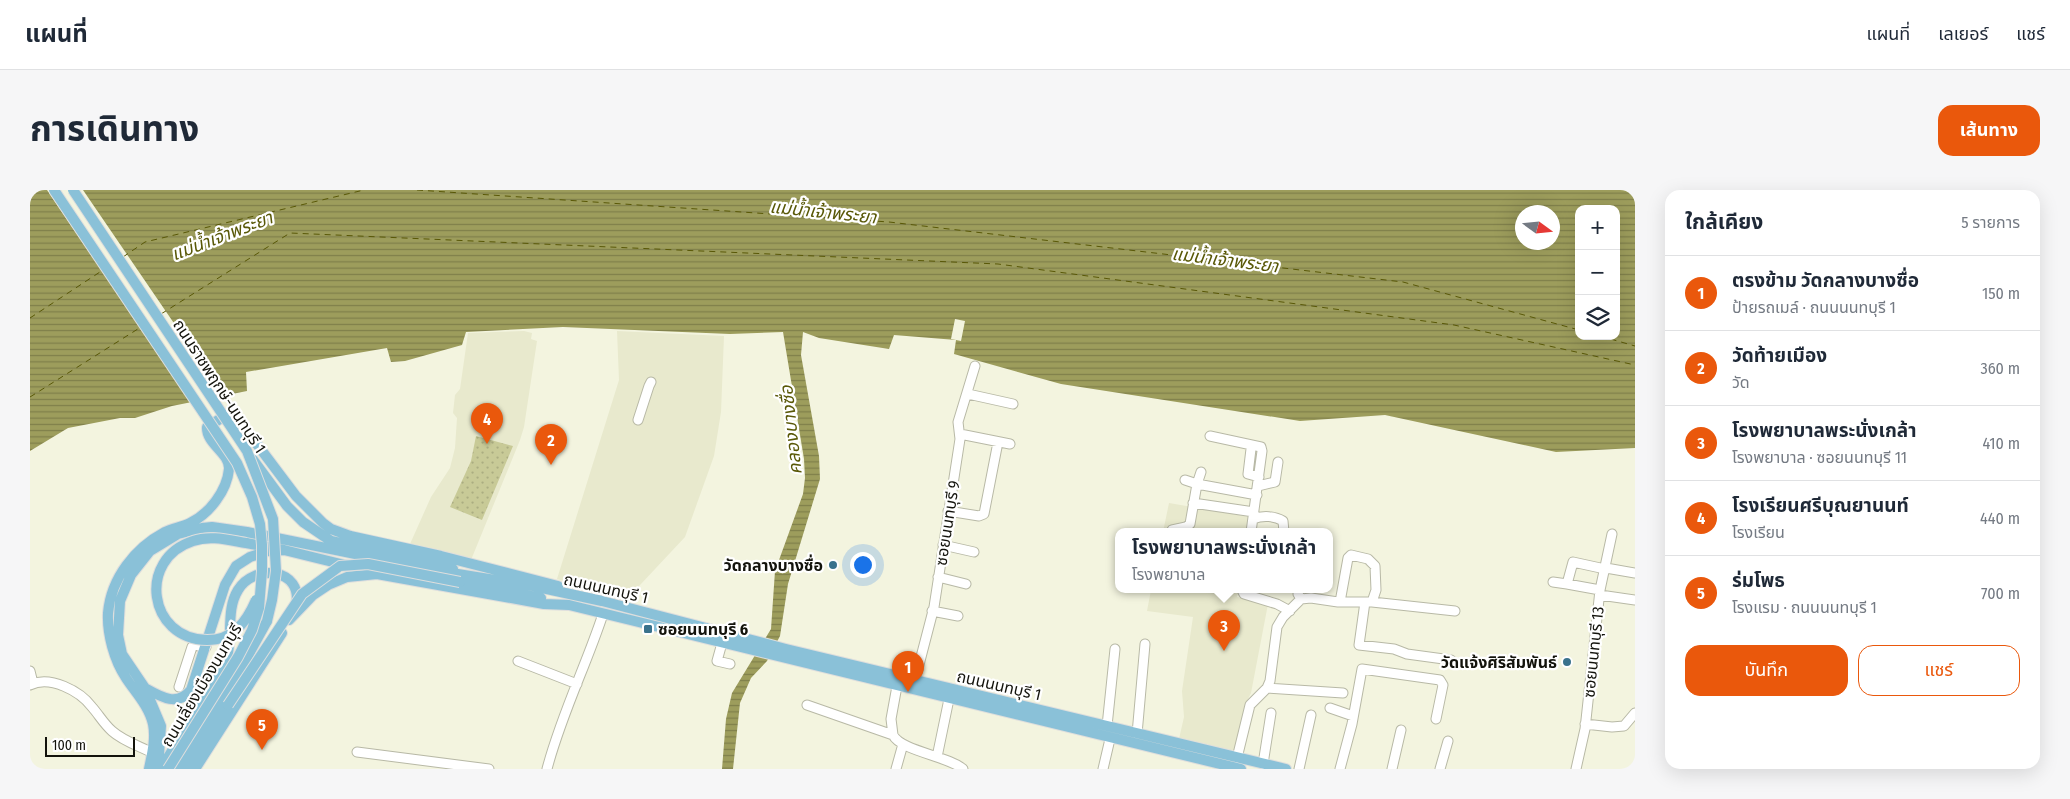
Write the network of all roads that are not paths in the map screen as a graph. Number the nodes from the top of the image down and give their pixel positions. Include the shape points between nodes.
1 (54, 190) edge
2 (73, 190) edge
3 (975, 366) dead end
4 (651, 382) dead end
5 (968, 394) junction
6 (1013, 404) dead end
7 (638, 420) dead end
8 (960, 434) junction
9 (1210, 436) dead end
10 (998, 442) junction
11 (224, 443) joint
12 (1010, 444) dead end
13 (1251, 449) dead end
14 (247, 452) junction
15 (1278, 462) dead end
16 (1201, 472) dead end
17 (1185, 480) dead end
18 (1197, 484) junction
19 (1258, 486) junction
20 (1193, 503) junction
21 (948, 511) junction
22 (1254, 516) junction
23 (1181, 528) edge
24 (1251, 528) edge
25 (1285, 528) edge
26 (1612, 534) dead end
27 (943, 545) junction
28 (284, 550) junction
29 (974, 552) dead end
30 (1605, 568) junction
31 (1635, 573) edge
32 (377, 574) junction
33 (473, 576) junction
34 (938, 577) junction
35 (1553, 582) dead end
36 (966, 584) dead end
37 (1568, 584) junction
38 (261, 587) junction
39 (1244, 593) edge
40 (1298, 593) edge
41 (1600, 593) junction
42 (1301, 599) junction
43 (1635, 600) edge
44 (602, 601) junction
45 (1340, 602) junction
46 (1368, 602) junction
47 (569, 606) junction
48 (1290, 610) junction
49 (932, 611) junction
50 (1455, 611) dead end
51 (603, 614) junction
52 (958, 616) dead end
53 (291, 618) junction
54 (267, 621) junction
55 (722, 643) junction
56 (748, 644) junction
57 (1145, 644) dead end
58 (206, 646) junction
59 (1115, 649) dead end
60 (785, 654) junction
61 (1451, 660) dead end
62 (518, 661) dead end
63 (730, 664) dead end
64 (30, 671) edge
65 (915, 680) junction
66 (32, 684) edge
67 (577, 684) junction
68 (897, 686) junction
69 (179, 687) dead end
70 (145, 688) junction
71 (1267, 688) junction
72 (1343, 693) dead end
73 (949, 699) junction
74 (228, 705) junction
75 (807, 705) dead end
76 (1330, 708) dead end
77 (1271, 713) dead end
78 (1635, 713) edge
79 (1311, 715) dead end
80 (1353, 716) junction
81 (1436, 719) dead end
82 (1585, 724) junction
83 (1107, 726) junction
84 (1401, 730) dead end
85 (1137, 734) junction
86 (894, 735) junction
87 (1110, 738) junction
88 (1448, 741) dead end
89 (903, 744) junction
90 (357, 752) dead end
91 (152, 753) junction
92 (937, 757) junction
93 (1237, 758) junction
94 (1263, 764) junction
95 (149, 769) edge
96 (160, 769) edge
97 (168, 769) edge
98 (178, 769) edge
99 (188, 769) edge
100 (195, 769) edge
101 (489, 769) edge
102 (547, 769) edge
103 (896, 769) edge
104 (963, 769) edge
105 (1103, 769) edge
106 (1241, 769) edge
107 (1286, 769) edge
108 (1299, 769) edge
109 (1340, 769) edge
110 (1392, 769) edge
111 (1440, 769) edge
112 (1576, 769) edge

1 - 11 main road, ถนนราชพฤกษ์-นนทบุรี 1, bridge
2 - 14 main road, ถนนราชพฤกษ์-นนทบุรี 1, bridge
3 - 5 street, ซอยนนทบุรี 9
4 - 7 street
5 - 6 street
5 - 8 street, ซอยนนทบุรี 9 via 958,422
8 - 10 street
8 - 21 street, ซอยนนทบุรี 9
9 - 19 street via 1261,447
10 - 12 street
10 - 21 street via 984,514
11 - 38 main road, ถนนเลี่ยงเมืองนนทบุรี, bridge via 237,463 260,524
13 - 19 street via 1248,474
14 - 33 main road, bridge via 303,522 331,541 440,564
14 - 54 main road, ถนนราชพฤกษ์-นนทบุรี 1, bridge via 273,518 276,572
15 - 19 street via 1275,482
16 - 18 street
17 - 18 street
18 - 19 street
18 - 20 street
19 - 22 street
20 - 22 street
20 - 23 street via 1190,524
21 - 27 street, ซอยนนทบุรี 9
22 - 24 street
22 - 25 street via 1280,519
26 - 30 street, ซอยนนทบุรี 13
27 - 29 street
27 - 34 street, ซอยนนทบุรี 9
28 - 32 main road
28 - 38 main road, bridge via 216,538 193,541 165,558 155,591 165,619 172,627 203,640 218,640 234,633 246,621
28 - 58 main road via 268,551 236,566 225,585
30 - 31 street
30 - 37 street via 1568,561
30 - 41 street, ซอยนนทบุรี 13
32 - 47 main road, ถนนนนทบุรี 1
32 - 53 main road, ถนนนนทบุรี 1 via 347,577 328,585 313,594
33 - 44 main road, ถนนนนทบุรี 1
33 - 70 main road, ถนนนนทบุรี 1 via 239,531 202,528 178,534 150,551 139,562 120,601 118,635 122,654
34 - 36 street
34 - 49 street, ซอยนนทบุรี 9
35 - 37 street
37 - 41 street
38 - 97 main road, ถนนเลี่ยงเมืองนนทบุรี, bridge via 252,630
39 - 48 street
40 - 42 street
41 - 43 street
41 - 82 street, ซอยนนทบุรี 13
42 - 45 street
42 - 48 street
44 - 56 main road, ถนนนนทบุรี 1
44 - 91 main road via 542,581 350,536 331,528 296,496 238,419 228,414 207,426 208,436 228,463 220,495 202,516 166,531 146,543 132,557 114,586 108,612 115,656 153,723
45 - 46 street
45 - 46 street via 1351,555 1368,559 1375,566 1376,590
46 - 50 street
46 - 61 street via 1359,645
47 - 51 main road, ถนนนนทบุรี 1
47 - 74 main road, bridge via 527,594 368,564 340,566 302,594
48 - 71 street via 1277,627
49 - 52 street
49 - 65 street, ซอยนนทบุรี 9
51 - 55 main road, ถนนนนทบุรี 1
51 - 67 street
53 - 96 main road via 298,596 289,579 268,573 252,578 238,589 231,607 231,635 225,663
53 - 100 main road, ถนนนนทบุรี 1
54 - 74 main road, ถนนราชพฤกษ์-นนทบุรี 1, bridge via 261,646
54 - 98 main road, ถนนเลี่ยงเมืองนนทบุรี
55 - 56 main road, ถนนนนทบุรี 1
55 - 63 street via 717,661
56 - 60 main road, ถนนนนทบุรี 1
57 - 85 street
58 - 69 street via 192,647
58 - 70 main road via 187,696 176,700
59 - 83 street
60 - 65 main road, ถนนนนทบุรี 1
60 - 68 main road, ถนนนนทบุรี 1
62 - 67 street
64 - 66 street
65 - 83 main road, ถนนนนทบุรี 1
66 - 91 street via 56,684 72,691 92,707 111,730
67 - 102 street
68 - 73 main road, ถนนนนทบุรี 1
68 - 86 street via 891,719
70 - 96 main road, ถนนนนทบุรี 1 via 161,726
71 - 72 street
71 - 93 street via 1250,706
73 - 87 main road, ถนนนนทบุรี 1
73 - 92 street
74 - 99 main road
75 - 86 street
76 - 80 street
77 - 94 street
78 - 82 street via 1624,726
79 - 108 street
80 - 81 street via 1362,669 1440,680 1443,685
80 - 109 street
82 - 112 street, ซอยนนทบุรี 13
83 - 85 main road, ถนนนนทบุรี 1
84 - 110 street
85 - 93 main road, ถนนนนทบุรี 1
86 - 89 street
87 - 105 street
87 - 106 main road, ถนนนนทบุรี 1
88 - 111 street
89 - 92 street
89 - 103 street
90 - 101 street
91 - 95 main road
92 - 104 street
93 - 94 main road, ถนนนนทบุรี 1
94 - 107 main road, ถนนนนทบุรี 1

